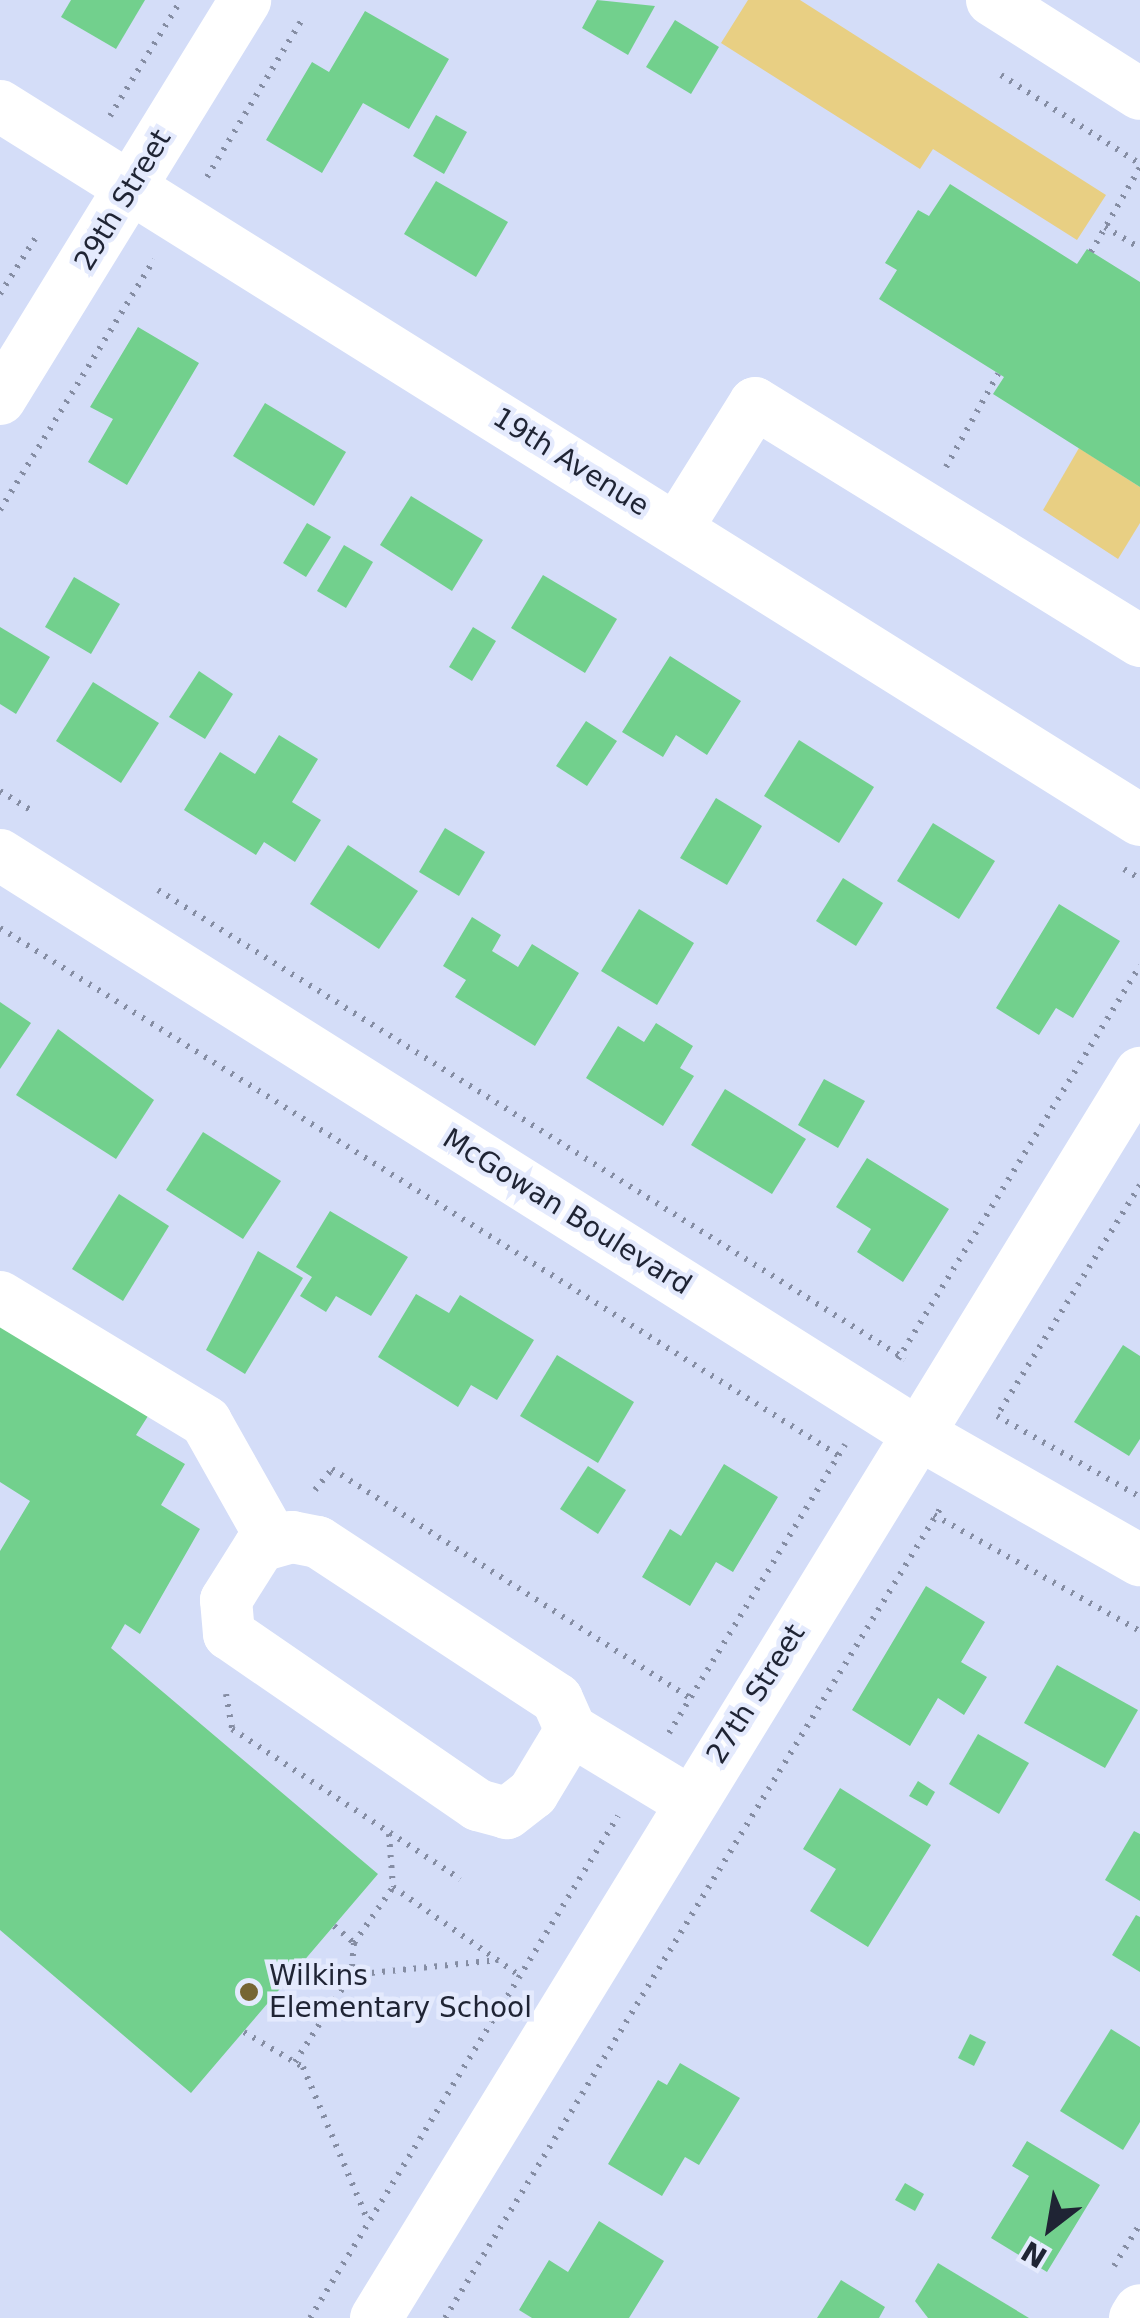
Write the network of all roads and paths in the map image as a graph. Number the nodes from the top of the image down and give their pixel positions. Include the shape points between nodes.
1 (181, 0) edge
2 (245, 0) edge
3 (992, 0) edge
4 (304, 16) dead end
5 (1001, 75) dead end
6 (1140, 94) edge
7 (0, 106) edge
8 (92, 110) dead end
9 (1140, 165) edge
10 (131, 188) junction
11 (221, 191) dead end
12 (50, 215) dead end
13 (1106, 227) junction
14 (1140, 248) edge
15 (1091, 252) dead end
16 (171, 269) dead end
17 (0, 294) edge
18 (998, 374) dead end
19 (0, 399) edge
20 (923, 507) junction
21 (0, 510) edge
22 (677, 528) junction
23 (1140, 641) edge
24 (0, 791) edge
25 (50, 823) dead end
26 (1124, 840) edge
27 (0, 855) edge
28 (1140, 879) edge
29 (150, 885) dead end
30 (0, 928) edge
31 (1140, 965) edge
32 (1140, 1073) edge
33 (1140, 1186) edge
34 (0, 1297) edge
35 (900, 1356) junction
36 (919, 1368) dead end
37 (890, 1372) dead end
38 (917, 1434) junction
39 (848, 1440) dead end
40 (839, 1456) junction
41 (849, 1462) dead end
42 (1140, 1497) edge
43 (947, 1498) dead end
44 (926, 1510) dead end
45 (936, 1516) junction
46 (272, 1538) junction
47 (1140, 1560) edge
48 (1140, 1631) edge
49 (571, 1730) junction
50 (643, 1774) junction
51 (690, 1802) junction
52 (389, 1834) dead end
53 (393, 1887) junction
54 (334, 1926) dead end
55 (354, 1943) junction
56 (498, 1960) junction
57 (351, 1975) junction
58 (520, 1976) junction
59 (244, 2032) dead end
60 (294, 2062) junction
61 (368, 2222) junction
62 (1140, 2310) edge
63 (310, 2318) edge
64 (376, 2318) edge
65 (445, 2318) edge
66 (1135, 2318) edge

1 - 8 path via 108,120
2 - 10 street, 29th Street
3 - 6 street
4 - 11 path via 204,181
5 - 9 path
7 - 10 street, 19th Avenue
9 - 13 path
10 - 19 street, 29th Street
10 - 22 street, 19th Avenue
12 - 17 path
13 - 14 path
13 - 15 path
16 - 21 path via 155,258
18 - 20 path
20 - 22 street via 755,403
20 - 23 street
22 - 26 street, 19th Avenue
24 - 25 path
26 - 28 path
27 - 38 street, McGowan Boulevard
29 - 35 path
30 - 40 path
31 - 35 path
32 - 38 street, 27th Street
33 - 42 path via 997,1416
34 - 46 street via 206,1422
35 - 36 path
35 - 37 path
38 - 47 street, McGowan Boulevard
38 - 51 street, 27th Street
39 - 40 path
40 - 41 path
40 - 50 path
43 - 45 path
44 - 45 path
45 - 48 path
45 - 65 path
46 - 49 street via 318,1542 558,1699
46 - 49 street via 226,1600 229,1634 478,1805 506,1813 533,1793
49 - 50 street
50 - 51 street
50 - 58 path
51 - 64 street, 27th Street
52 - 53 path
53 - 55 path
53 - 56 path
54 - 55 path
55 - 57 path
56 - 57 path
56 - 58 path
57 - 60 path
58 - 61 path
59 - 60 path
60 - 61 path
61 - 63 path
62 - 66 street

